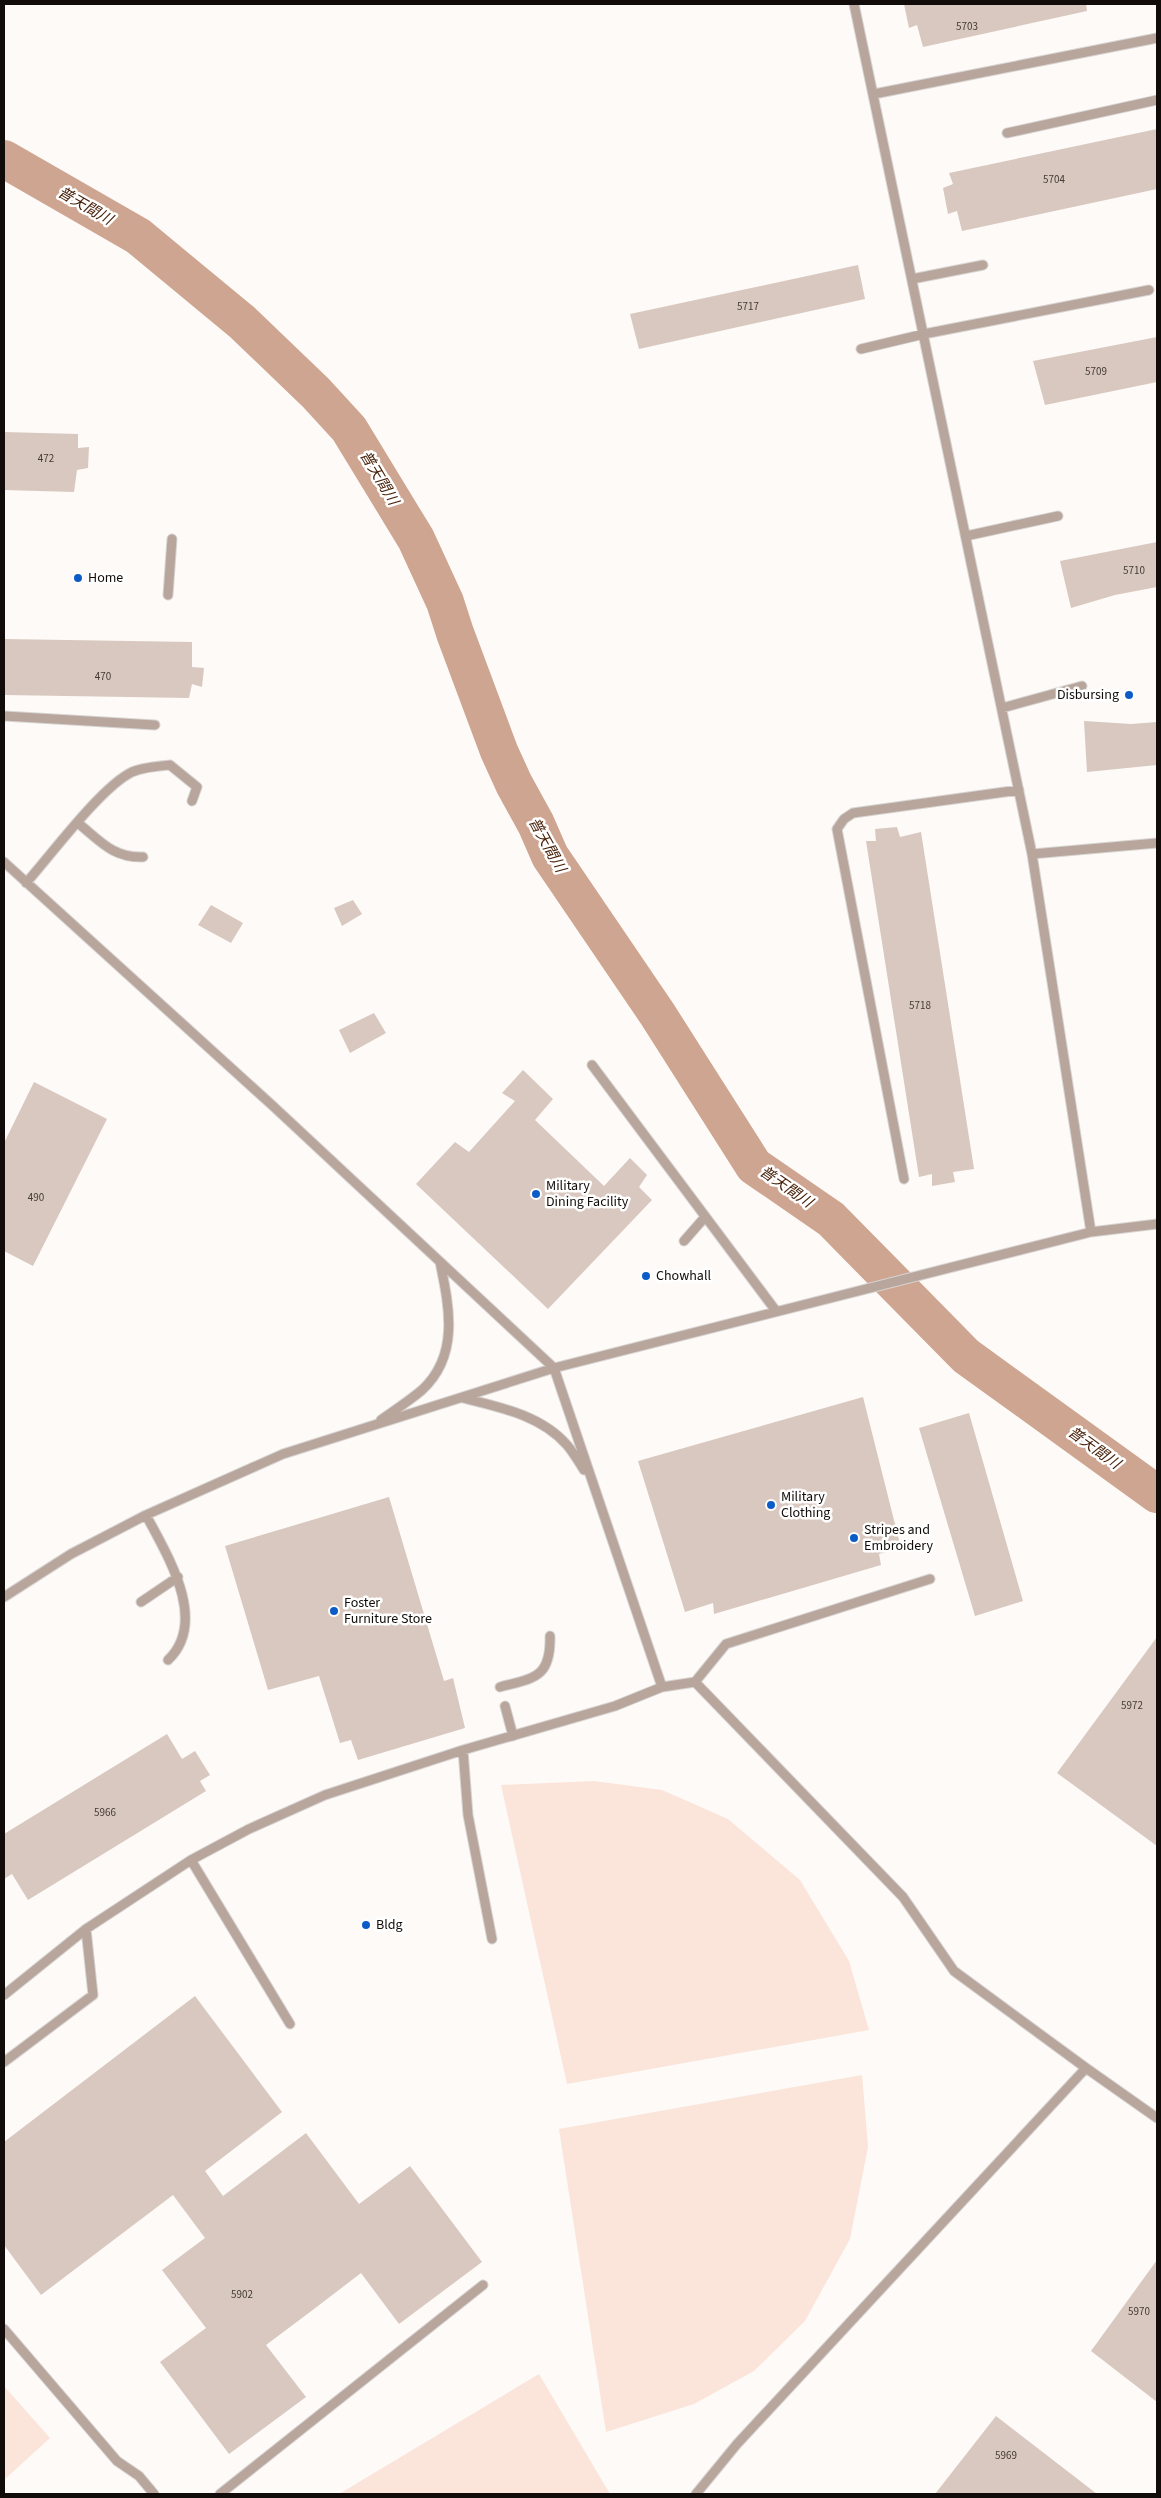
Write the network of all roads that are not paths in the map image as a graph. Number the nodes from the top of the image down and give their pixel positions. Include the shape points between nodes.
1 (854, 4) edge
2 (1157, 38) edge
3 (874, 94) junction
4 (1157, 100) edge
5 (1008, 133) dead end
6 (983, 265) dead end
7 (912, 279) junction
8 (1149, 290) dead end
9 (924, 334) junction
10 (861, 349) dead end
11 (1058, 516) dead end
12 (966, 536) junction
13 (172, 539) dead end
14 (168, 595) dead end
15 (1082, 686) dead end
16 (1002, 708) junction
17 (4, 716) edge
18 (155, 725) dead end
19 (1019, 790) junction
20 (192, 801) dead end
21 (78, 824) junction
22 (1157, 843) edge
23 (1032, 854) junction
24 (143, 857) dead end
25 (4, 862) edge
26 (26, 883) junction
27 (592, 1065) dead end
28 (904, 1179) dead end
29 (705, 1217) junction
30 (1157, 1224) edge
31 (1091, 1232) junction
32 (684, 1241) dead end
33 (440, 1262) junction
34 (776, 1311) junction
35 (554, 1368) junction
36 (462, 1397) junction
37 (375, 1425) junction
38 (590, 1478) junction
39 (146, 1515) junction
40 (178, 1577) junction
41 (930, 1579) dead end
42 (4, 1597) edge
43 (142, 1602) dead end
44 (550, 1636) dead end
45 (168, 1660) dead end
46 (695, 1682) junction
47 (500, 1687) dead end
48 (662, 1687) junction
49 (505, 1706) dead end
50 (513, 1736) junction
51 (463, 1750) junction
52 (191, 1860) junction
53 (86, 1928) junction
54 (492, 1939) dead end
55 (4, 1995) edge
56 (290, 2024) dead end
57 (4, 2062) edge
58 (1086, 2068) junction
59 (1157, 2118) edge
60 (483, 2285) dead end
61 (4, 2328) edge
62 (154, 2494) edge
63 (220, 2494) edge
64 (696, 2494) edge

1 - 3 lane
2 - 3 lane
3 - 7 lane
4 - 5 lane
6 - 7 lane
7 - 9 lane
8 - 9 lane
9 - 10 lane
9 - 12 lane
11 - 12 lane
12 - 16 lane
13 - 14 lane
15 - 16 lane
16 - 19 lane
17 - 18 lane
19 - 23 lane
19 - 28 lane via 853,813 844,818 837,829
20 - 21 lane via 197,786 186,776 170,765 151,767 132,772 112,786
21 - 24 lane via 115,853 129,858
21 - 26 lane
22 - 23 lane
23 - 31 lane
25 - 26 lane
26 - 33 lane
27 - 29 lane
29 - 32 lane
29 - 34 lane
30 - 31 lane
31 - 34 lane
33 - 35 lane
33 - 37 lane via 450,1309 442,1361 423,1388
34 - 35 lane
35 - 36 lane
35 - 38 lane
36 - 37 lane
36 - 38 lane via 513,1411 551,1430 567,1445
37 - 39 lane via 284,1454
38 - 48 lane
39 - 40 lane
39 - 42 lane via 71,1554
40 - 43 lane
40 - 45 lane via 186,1626 178,1650
41 - 46 lane via 726,1644
44 - 47 lane via 550,1652 544,1668 534,1678
46 - 48 lane
46 - 58 lane via 903,1897 954,1971
48 - 50 lane via 615,1706
49 - 50 lane
50 - 51 lane
51 - 52 lane via 325,1795 249,1828
51 - 54 lane via 468,1815
52 - 53 lane
52 - 56 lane
53 - 55 lane
53 - 57 lane via 93,1995
58 - 59 lane
58 - 64 lane via 736,2444
60 - 63 lane
61 - 62 lane via 118,2461 139,2476

